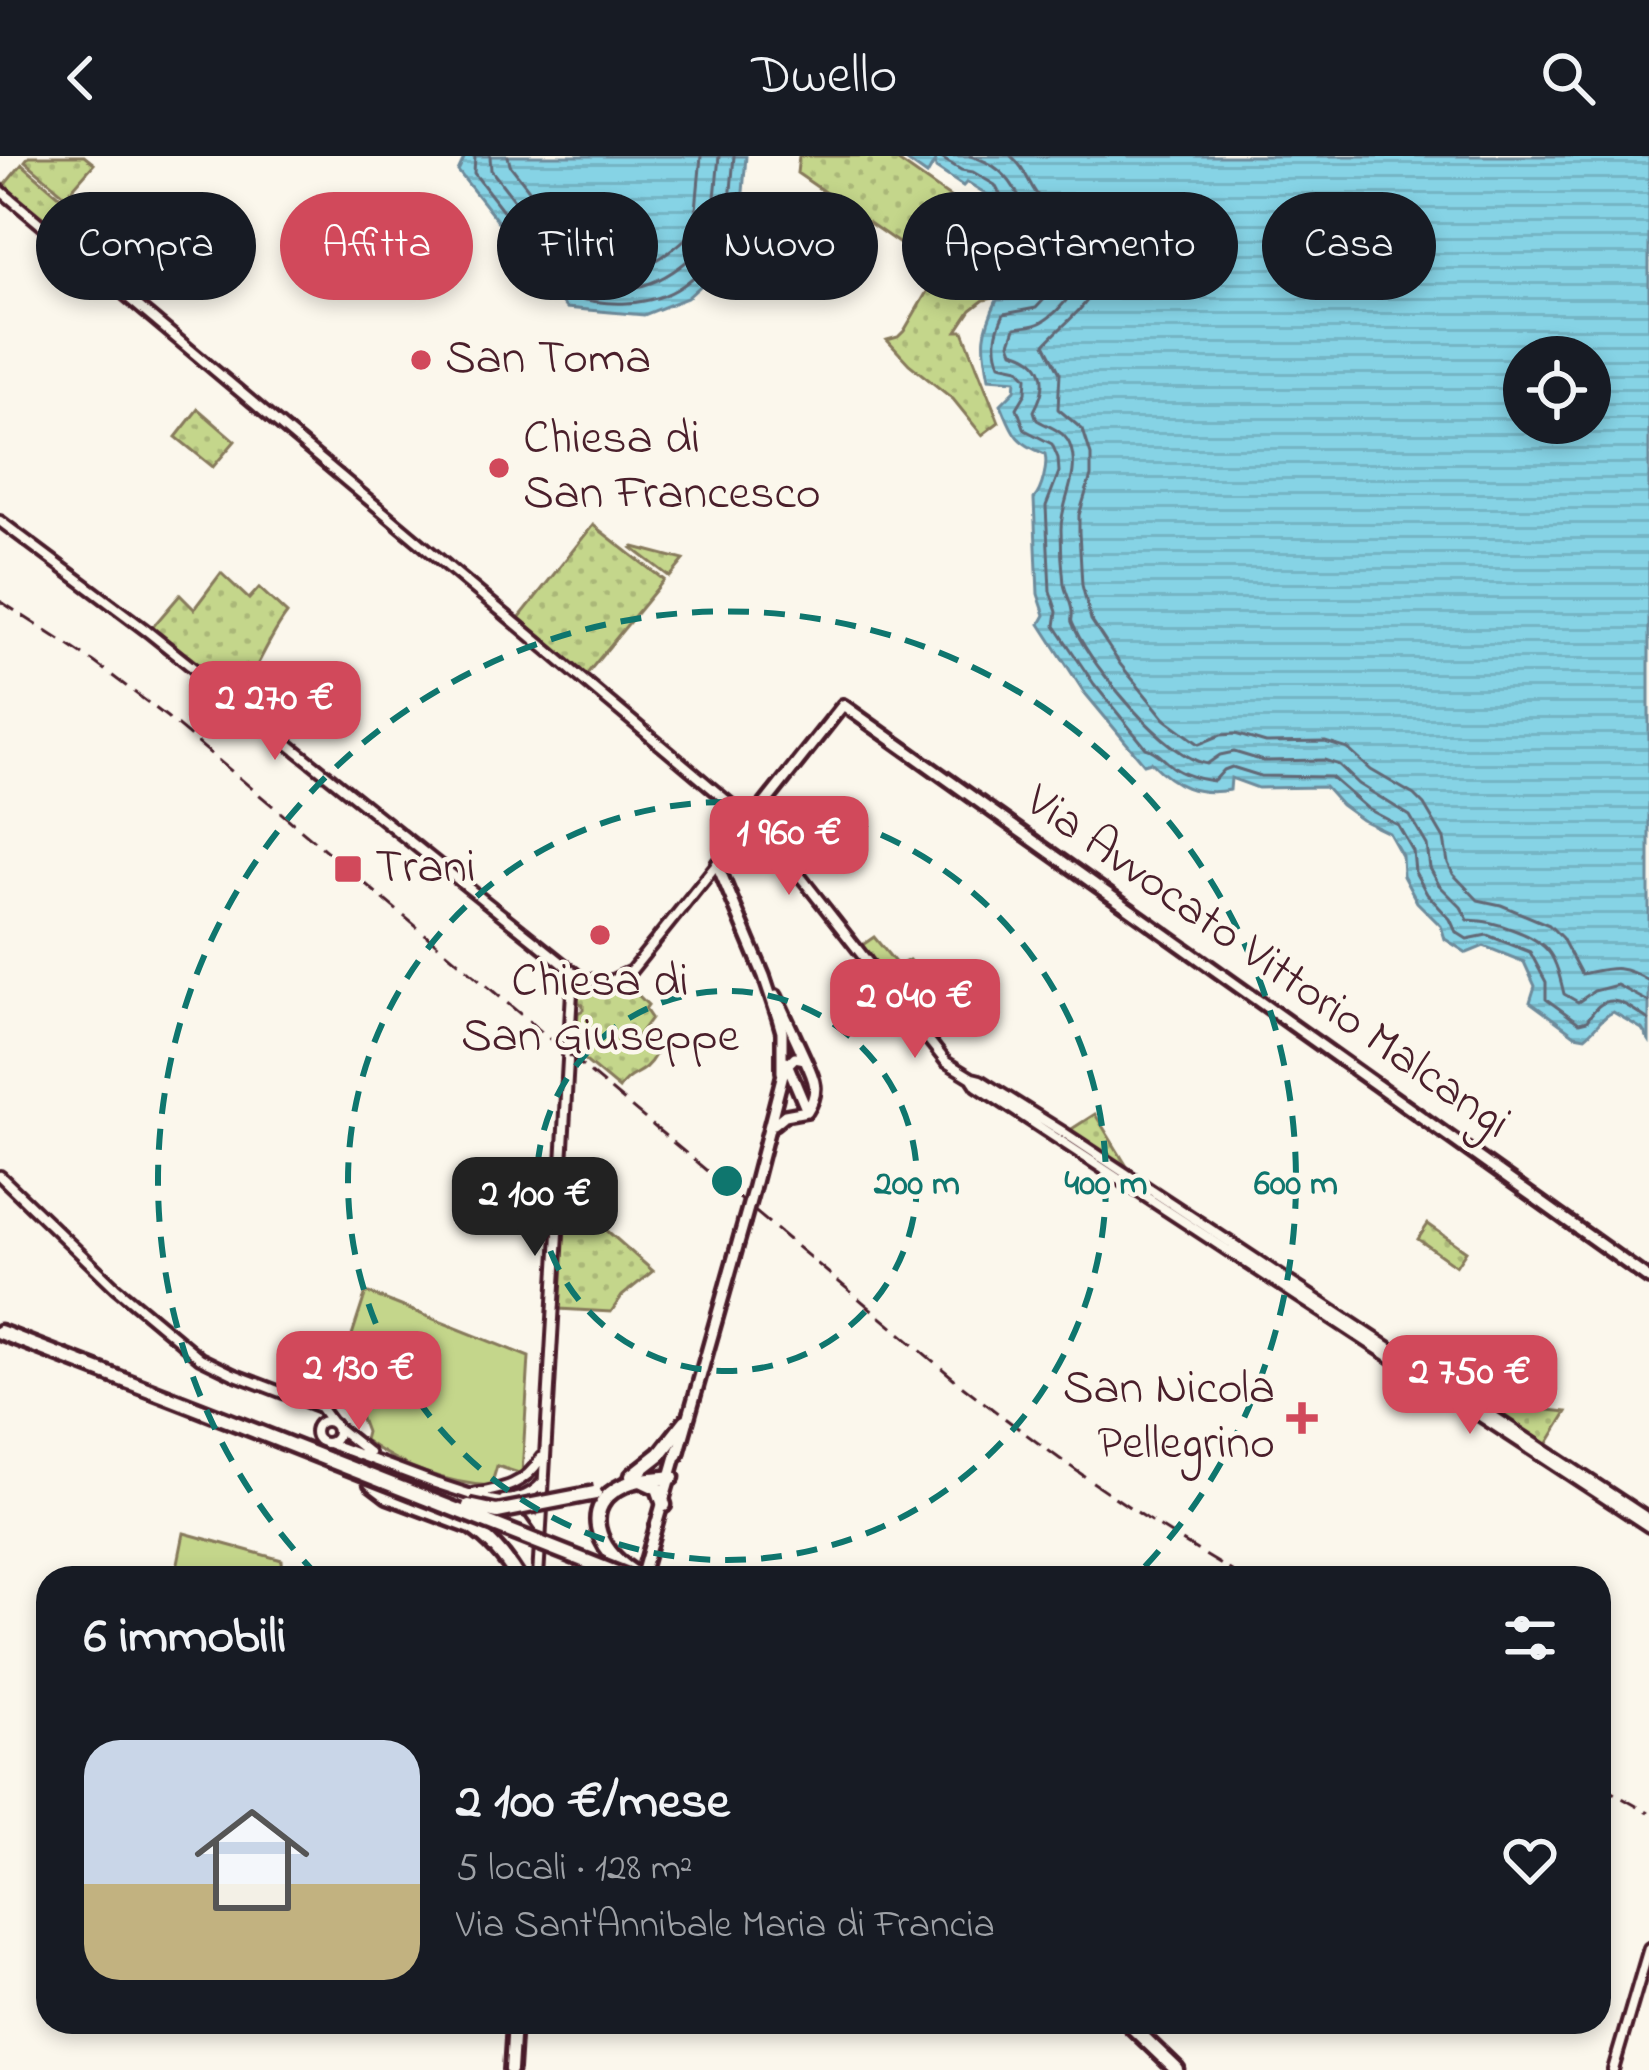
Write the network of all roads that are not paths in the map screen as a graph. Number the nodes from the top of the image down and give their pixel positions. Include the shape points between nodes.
1 (0, 190) edge
2 (0, 521) edge
3 (750, 822) junction
4 (717, 864) junction
5 (574, 974) junction
6 (764, 976) junction
7 (805, 1059) junction
8 (785, 1064) junction
9 (817, 1086) junction
10 (800, 1094) junction
11 (806, 1111) junction
12 (770, 1128) junction
13 (0, 1176) edge
14 (1649, 1280) edge
15 (0, 1336) edge
16 (279, 1393) junction
17 (694, 1398) junction
18 (686, 1421) junction
19 (333, 1423) junction
20 (317, 1424) junction
21 (257, 1436) junction
22 (328, 1443) junction
23 (544, 1454) junction
24 (678, 1455) junction
25 (380, 1461) junction
26 (641, 1475) junction
27 (672, 1477) junction
28 (521, 1481) junction
29 (371, 1483) junction
30 (542, 1483) junction
31 (472, 1495) junction
32 (496, 1501) junction
33 (664, 1505) junction
34 (1649, 1523) edge
35 (540, 1527) junction
36 (509, 1566) edge
37 (538, 1566) edge
38 (584, 1566) edge
39 (609, 1566) edge
40 (623, 1566) edge
41 (640, 1566) edge
42 (1649, 1948) edge
43 (513, 2034) edge
44 (1128, 2034) edge
45 (1140, 2034) edge
46 (511, 2070) edge
47 (1165, 2070) edge
48 (1177, 2070) edge
49 (1613, 2070) edge

1 - 3 street
2 - 5 street
3 - 4 main road
3 - 14 main road, Via Avvocato Vittorio Malcangi via 843,705
3 - 34 street via 940,1057 977,1086
4 - 5 street via 631,971 598,982
4 - 6 main road
5 - 23 street
6 - 7 main road
6 - 8 main road
7 - 8 main road
7 - 9 main road
8 - 10 main road
8 - 12 main road
9 - 10 main road
9 - 11 main road
10 - 11 main road
11 - 12 main road
12 - 17 main road, bridge
13 - 16 street via 176,1340
15 - 21 highway
16 - 19 street via 320,1407
16 - 20 street via 313,1412
17 - 18 main road
17 - 24 main road
18 - 24 main road
18 - 26 highway
19 - 20 street
19 - 22 street via 337,1436
19 - 25 street
20 - 22 street via 316,1438
21 - 26 highway, bridge via 477,1510 595,1492
21 - 29 highway, bridge
21 - 39 highway, bridge
22 - 25 street
23 - 28 street
23 - 30 street
24 - 27 main road
25 - 31 street
26 - 27 highway via 659,1468
26 - 33 highway
26 - 40 highway via 612,1492 598,1515 605,1550
27 - 33 main road
28 - 30 street
28 - 31 street
29 - 36 highway via 471,1527
29 - 38 highway, bridge
30 - 32 street
30 - 35 street
31 - 32 street
32 - 35 street via 530,1513
33 - 41 main road
35 - 37 street
42 - 49 street
43 - 46 main road
44 - 47 highway
45 - 48 highway

